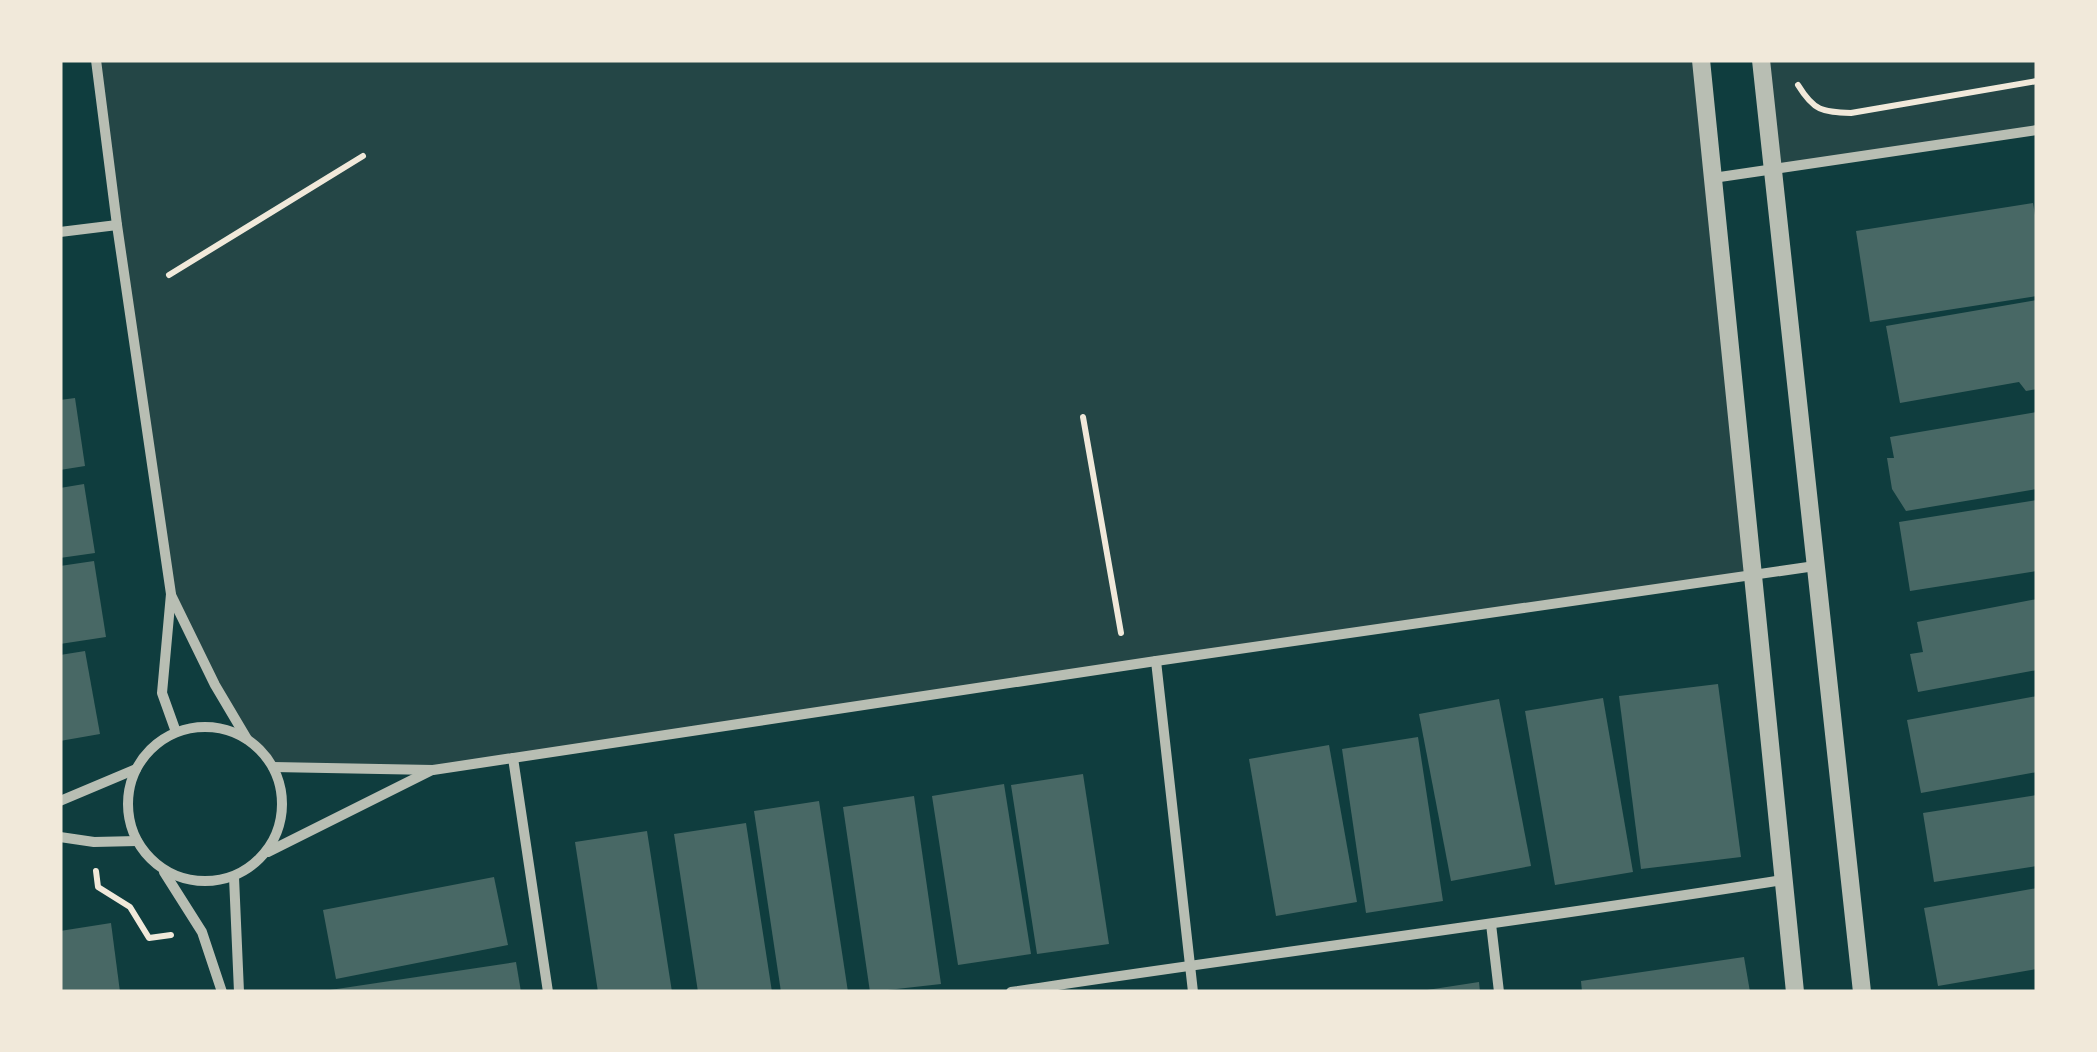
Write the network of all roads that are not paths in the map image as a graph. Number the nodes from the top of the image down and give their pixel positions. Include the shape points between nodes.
1 (96, 60) edge
2 (1701, 60) edge
3 (1761, 60) edge
4 (2037, 130) edge
5 (1773, 169) junction
6 (1713, 178) junction
7 (117, 225) junction
8 (60, 232) edge
9 (1815, 566) junction
10 (1754, 574) junction
11 (171, 594) junction
12 (1156, 661) junction
13 (176, 732) junction
14 (248, 740) junction
15 (513, 758) junction
16 (273, 766) junction
17 (136, 769) junction
18 (432, 770) junction
19 (60, 801) edge
20 (60, 838) edge
21 (137, 842) junction
22 (264, 854) junction
23 (162, 869) junction
24 (234, 876) junction
25 (1782, 880) junction
26 (1491, 924) junction
27 (1190, 965) junction
28 (222, 992) edge
29 (238, 992) edge
30 (548, 992) edge
31 (1011, 992) edge
32 (1193, 992) edge
33 (1498, 992) edge
34 (1795, 992) edge
35 (1862, 992) edge

1 - 7 street
2 - 6 street
3 - 5 street
4 - 5 street
5 - 6 street
5 - 9 street
6 - 10 street
7 - 8 street
7 - 11 street
9 - 10 street
9 - 35 street
10 - 12 street
10 - 25 street
11 - 13 street via 162,693
11 - 14 street
12 - 15 street
12 - 27 street
13 - 14 street via 213,727
13 - 17 street
14 - 16 street
15 - 18 street
15 - 30 street
16 - 18 street
16 - 22 street via 280,822
17 - 19 street
17 - 21 street via 127,806
18 - 22 street
20 - 21 street
21 - 23 street
22 - 24 street
23 - 24 street via 197,882
23 - 28 street via 202,932
24 - 29 street
25 - 26 street
25 - 34 street
26 - 27 street
26 - 33 street
27 - 31 street
27 - 32 street

